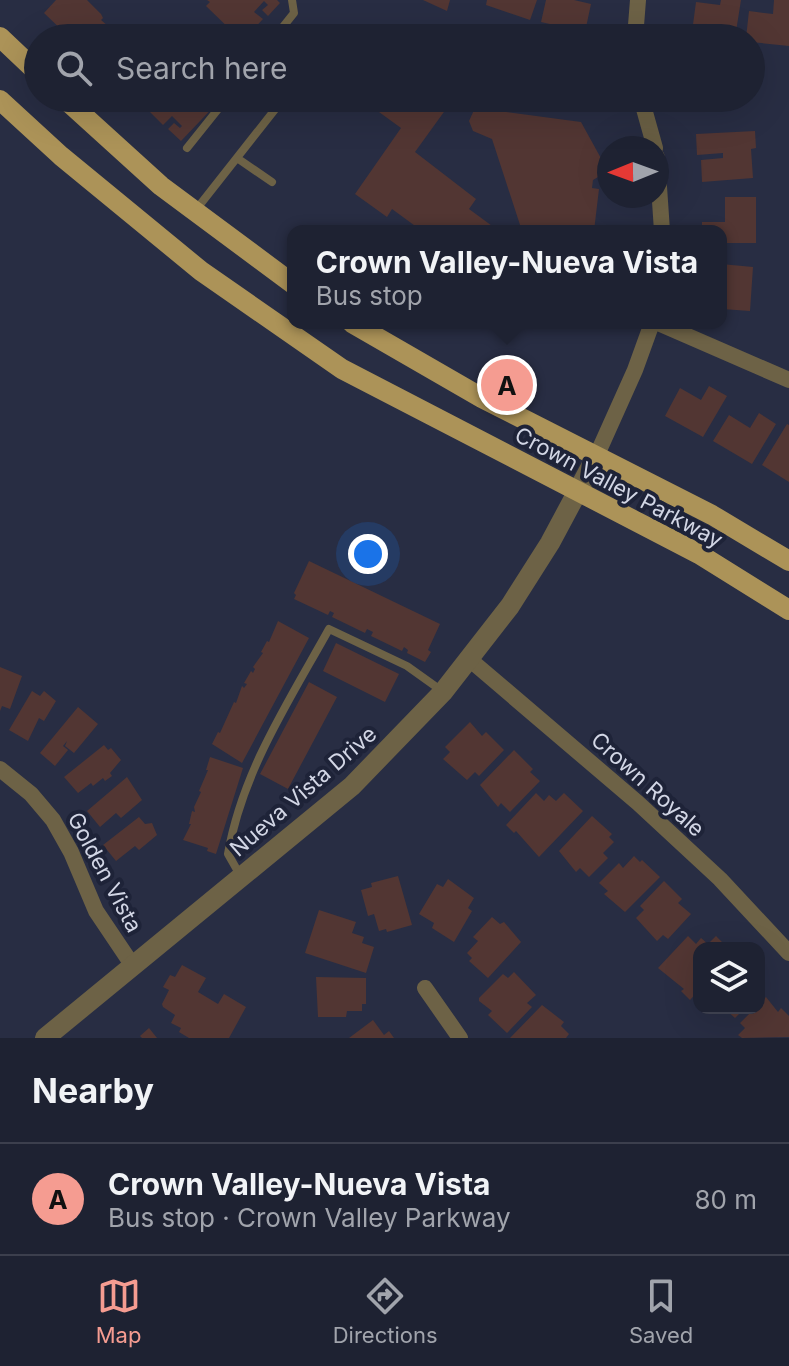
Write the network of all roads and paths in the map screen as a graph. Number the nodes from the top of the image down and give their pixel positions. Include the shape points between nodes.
1 (292, 0) edge
2 (638, 0) edge
3 (285, 24) edge
4 (636, 24) edge
5 (0, 37) edge
6 (24, 60) edge
7 (0, 100) edge
8 (78, 112) edge
9 (216, 112) edge
10 (273, 112) edge
11 (645, 112) edge
12 (652, 136) edge
13 (187, 148) dead end
14 (237, 158) junction
15 (272, 182) dead end
16 (195, 212) junction
17 (287, 280) edge
18 (362, 329) edge
19 (650, 329) edge
20 (672, 329) edge
21 (789, 380) edge
22 (596, 457) junction
23 (579, 493) junction
24 (789, 561) edge
25 (789, 610) edge
26 (468, 658) junction
27 (443, 692) junction
28 (0, 769) edge
29 (241, 877) junction
30 (789, 953) edge
31 (133, 966) junction
32 (425, 988) dead end
33 (45, 1038) edge
34 (460, 1038) edge

1 - 3 lane via 294,13
2 - 4 street
5 - 6 main road
7 - 23 main road, Crown Valley Parkway via 126,211 277,325 342,369
8 - 16 main road
9 - 13 lane
10 - 14 lane
11 - 12 street
14 - 15 lane
14 - 16 lane
16 - 17 main road
18 - 22 main road, Crown Valley Parkway
19 - 22 street, Nueva Vista Drive
20 - 21 street
22 - 23 street, Nueva Vista Drive
22 - 24 main road, Crown Valley Parkway
23 - 25 main road, Crown Valley Parkway via 699,554
23 - 26 street, Nueva Vista Drive via 510,606
26 - 27 street, Nueva Vista Drive
26 - 30 street, Crown Royale via 638,803
27 - 29 street, Nueva Vista Drive via 352,786
27 - 29 lane via 407,666 329,629 252,769 228,854
28 - 31 street, Golden Vista via 53,820 89,898
29 - 31 street, Nueva Vista Drive
31 - 33 street, Nueva Vista Drive
32 - 34 street

